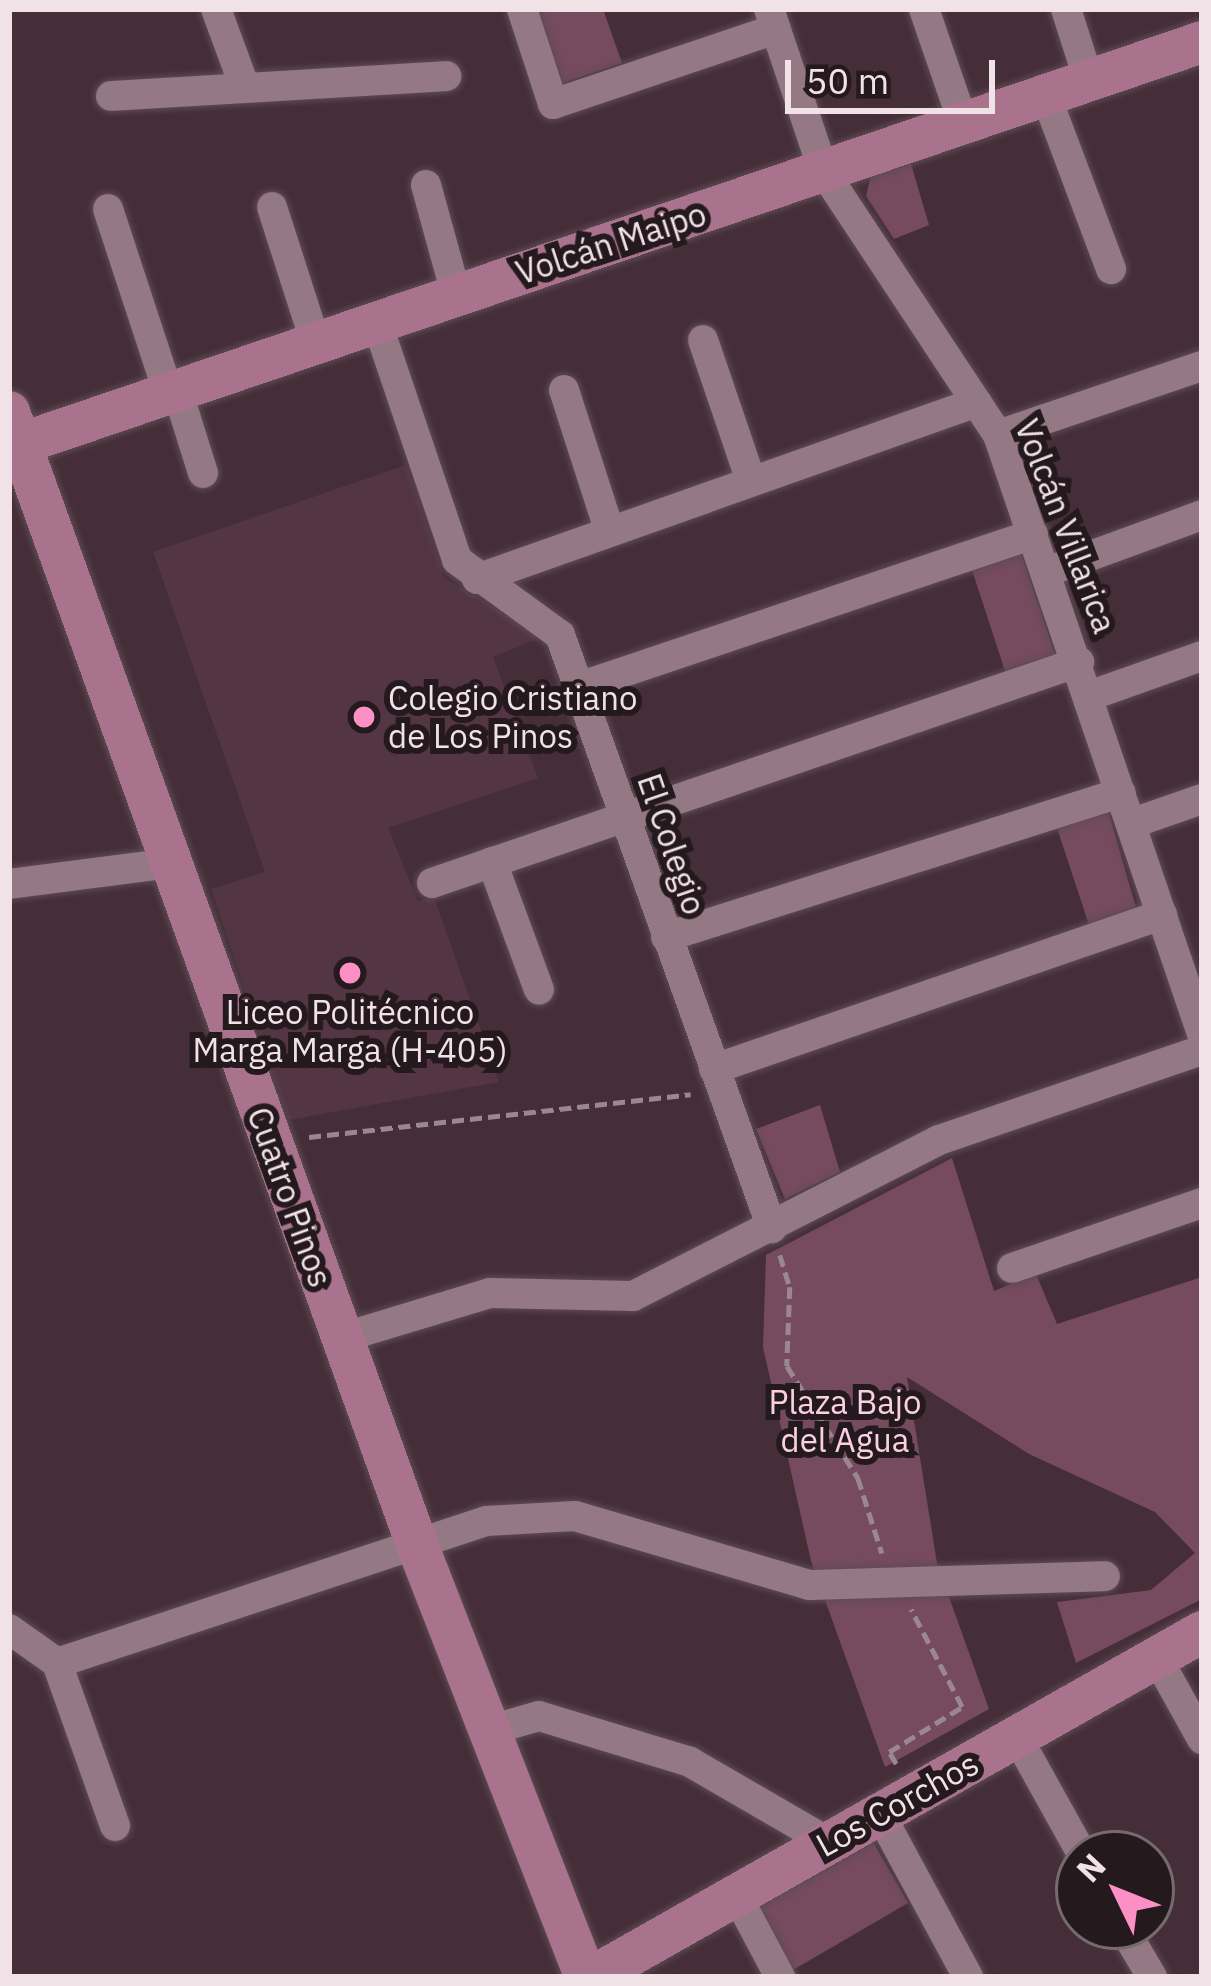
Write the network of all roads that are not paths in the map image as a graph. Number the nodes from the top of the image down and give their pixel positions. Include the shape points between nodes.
1 (216, 9) edge
2 (522, 9) edge
3 (924, 9) edge
4 (1066, 9) edge
5 (773, 19) edge
6 (1202, 42) edge
7 (446, 76) dead end
8 (1089, 81) junction
9 (245, 88) junction
10 (112, 96) dead end
11 (1046, 96) junction
12 (964, 125) junction
13 (824, 172) junction
14 (426, 185) dead end
15 (272, 207) dead end
16 (108, 209) dead end
17 (1111, 268) dead end
18 (456, 294) junction
19 (377, 323) junction
20 (703, 340) dead end
21 (316, 344) junction
22 (1202, 365) edge
23 (563, 390) dead end
24 (173, 391) junction
25 (977, 402) junction
26 (14, 428) edge
27 (998, 435) junction
28 (203, 473) dead end
29 (750, 478) junction
30 (1202, 514) edge
31 (608, 526) junction
32 (1034, 534) junction
33 (1049, 571) junction
34 (476, 579) junction
35 (1202, 656) edge
36 (1078, 662) junction
37 (579, 687) junction
38 (1089, 696) junction
39 (1121, 793) junction
40 (1202, 799) edge
41 (624, 815) junction
42 (1133, 823) junction
43 (492, 862) junction
44 (171, 863) junction
45 (9, 884) edge
46 (432, 884) dead end
47 (1162, 914) junction
48 (666, 937) junction
49 (1188, 946) edge
50 (539, 990) dead end
51 (1202, 1034) edge
52 (1202, 1050) edge
53 (717, 1080) junction
54 (1202, 1203) edge
55 (772, 1228) junction
56 (1012, 1268) dead end
57 (341, 1338) junction
58 (416, 1542) junction
59 (1106, 1576) dead end
60 (9, 1629) edge
61 (1202, 1632) edge
62 (1157, 1658) junction
63 (57, 1663) junction
64 (490, 1730) junction
65 (1017, 1738) junction
66 (1202, 1739) edge
67 (897, 1804) junction
68 (116, 1826) dead end
69 (1069, 1830) edge
70 (828, 1842) junction
71 (737, 1896) junction
72 (1136, 1950) edge
73 (589, 1977) edge
74 (780, 1977) edge
75 (968, 1977) edge
76 (1152, 1977) edge

1 - 9 street
2 - 5 street via 554,104
3 - 12 street
4 - 8 street
5 - 13 street, Volcán Villarica
6 - 8 street, Volcán Maipo
7 - 9 street
8 - 11 street, Volcán Maipo
9 - 10 street
11 - 12 street, Volcán Maipo
11 - 17 street
12 - 13 street, Volcán Maipo
13 - 18 street, Volcán Maipo
13 - 25 street, Volcán Villarica
14 - 18 street
15 - 21 street
16 - 24 street
18 - 19 street, Volcán Maipo
19 - 21 street, Volcán Maipo
19 - 34 street, El Colegio via 457,560
20 - 29 street
21 - 24 street, Volcán Maipo
22 - 27 street
23 - 31 street
24 - 26 street, Volcán Maipo
24 - 28 street
25 - 27 street, Volcán Villarica
25 - 29 street
26 - 44 street, Cuatro Pinos
27 - 32 street, Volcán Villarica
29 - 31 street
30 - 33 street
31 - 34 street
32 - 33 street, Volcán Villarica
32 - 37 street
33 - 36 street, Volcán Villarica
34 - 37 street, El Colegio via 560,635
35 - 38 street
36 - 38 street, Volcán Villarica
36 - 41 street
37 - 41 street, El Colegio
38 - 39 street, Volcán Villarica
39 - 42 street, Volcán Villarica
39 - 48 street
40 - 42 street
41 - 43 street
41 - 48 street, El Colegio
42 - 47 street, Volcán Villarica
43 - 46 street
43 - 50 street
44 - 45 street
44 - 57 street, Cuatro Pinos
47 - 49 street, Volcán Villarica
47 - 53 street
48 - 53 street, El Colegio
49 - 51 street, Volcán Villarica
52 - 55 street via 939,1140
53 - 55 street, El Colegio
54 - 56 street
55 - 57 street via 633,1296 490,1293
57 - 58 street, Cuatro Pinos
58 - 59 street via 486,1522 574,1516 809,1585 893,1589
58 - 63 street
58 - 64 street, Cuatro Pinos
60 - 63 street
61 - 62 street, Los Corchos
62 - 65 street, Los Corchos
62 - 66 street
63 - 68 street
64 - 70 street via 539,1716 690,1762
64 - 73 street, Cuatro Pinos
65 - 67 street, Los Corchos
65 - 69 street
67 - 70 street, Los Corchos
67 - 75 street
70 - 71 street, Los Corchos
71 - 73 street, Los Corchos
71 - 74 street
72 - 76 street

